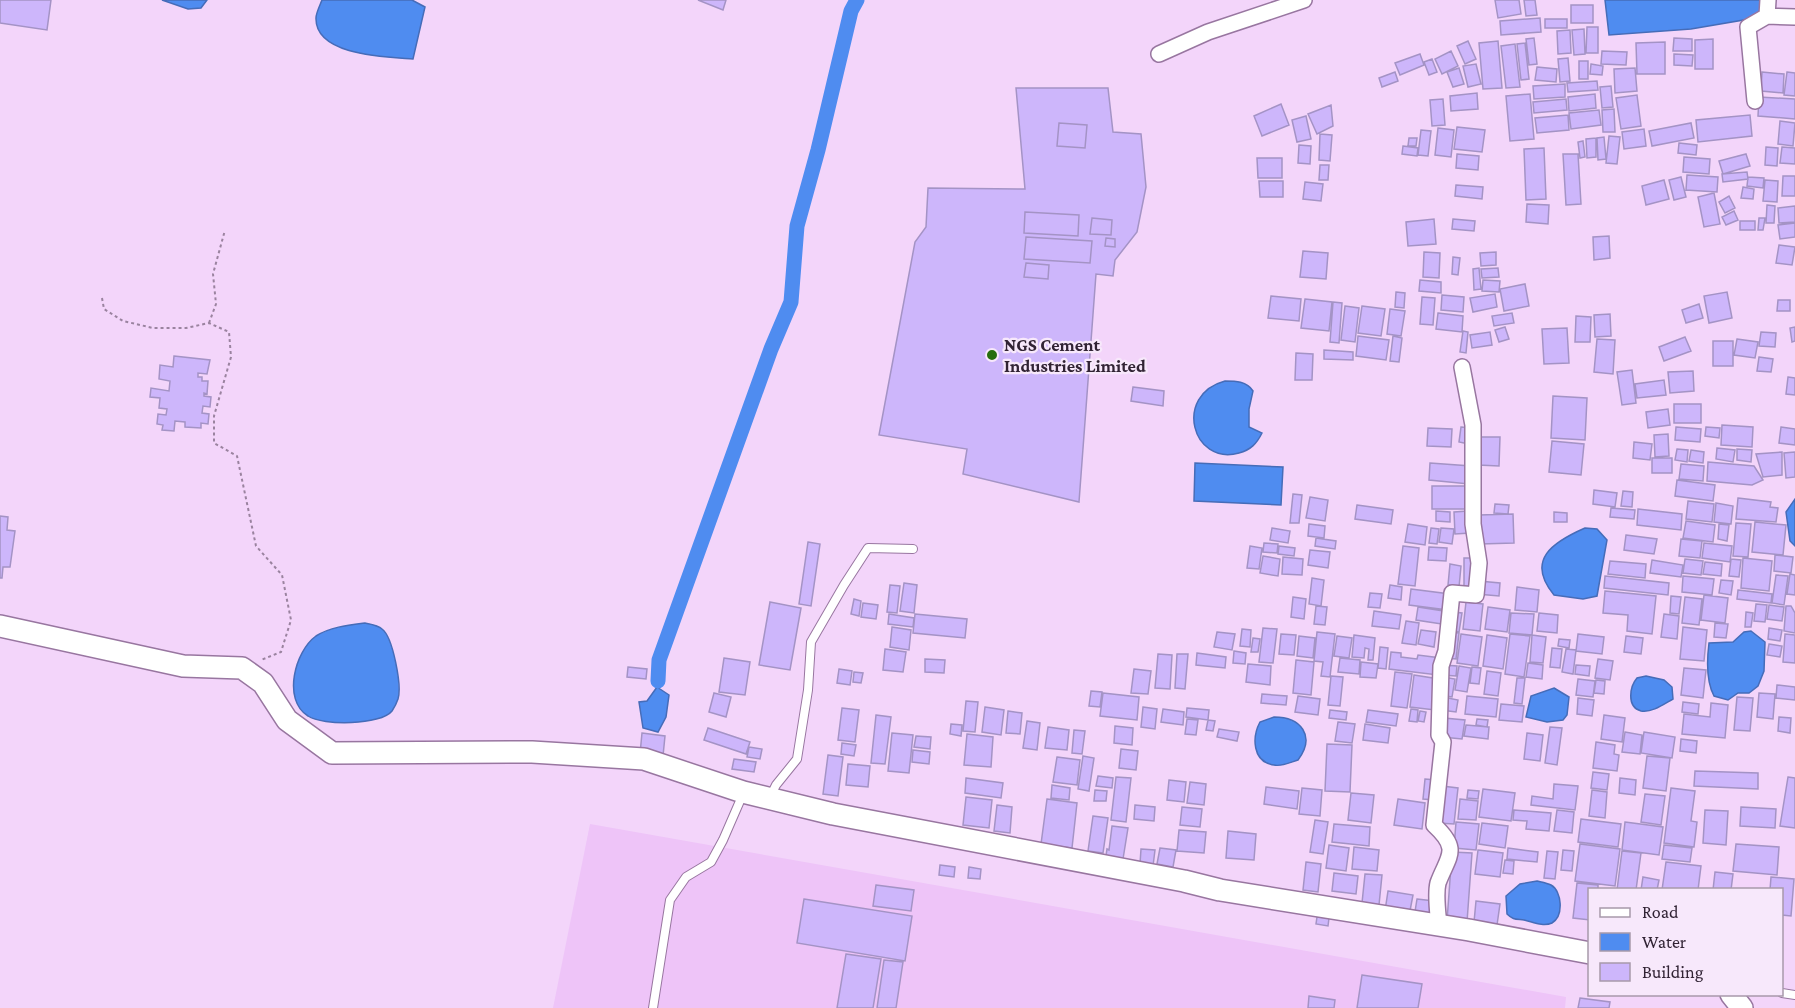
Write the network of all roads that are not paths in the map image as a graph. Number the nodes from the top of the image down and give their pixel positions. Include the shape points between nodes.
1 (1304, 0) edge
2 (1768, 0) edge
3 (1767, 16) junction
4 (1795, 17) edge
5 (1159, 54) dead end
6 (1755, 101) dead end
7 (1462, 368) dead end
8 (913, 549) dead end
9 (0, 626) edge
10 (743, 792) junction
11 (769, 798) junction
12 (1438, 926) junction
13 (1588, 953) edge
14 (1733, 996) edge
15 (653, 1008) edge
16 (1742, 1008) edge

1 - 5 street via 1208,32
2 - 3 street
3 - 4 street
3 - 6 street via 1748,27
7 - 12 street via 1473,425 1473,524 1479,563 1476,595 1452,593 1441,666 1443,742 1434,825 1449,839 1450,850 1438,884
8 - 11 lane via 868,548 811,642 797,759
9 - 10 street via 183,666 242,668 263,683 287,720 332,753 532,752 644,759
10 - 11 street
10 - 15 lane via 711,862 686,877 670,900
11 - 12 street via 1221,890
12 - 13 street
14 - 16 street

